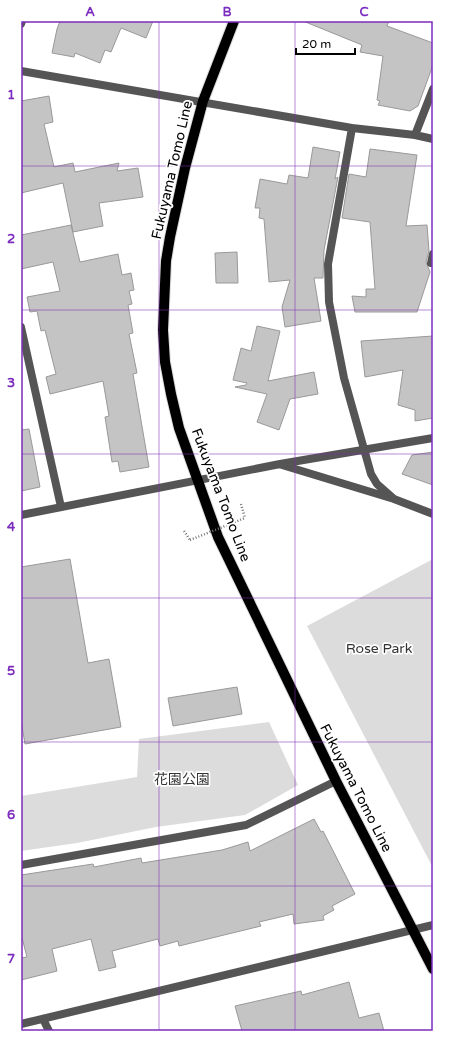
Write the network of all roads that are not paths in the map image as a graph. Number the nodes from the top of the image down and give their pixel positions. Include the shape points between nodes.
1 (22, 21) edge
2 (234, 21) edge
3 (21, 24) edge
4 (21, 71) edge
5 (433, 89) edge
6 (203, 101) junction
7 (352, 128) junction
8 (416, 135) junction
9 (433, 139) edge
10 (433, 254) edge
11 (433, 263) edge
12 (21, 327) edge
13 (433, 438) edge
14 (364, 450) junction
15 (280, 464) junction
16 (199, 480) junction
17 (394, 499) junction
18 (61, 507) junction
19 (433, 514) edge
20 (21, 515) edge
21 (336, 781) junction
22 (21, 865) edge
23 (433, 925) edge
24 (414, 930) junction
25 (433, 969) edge
26 (43, 1018) junction
27 (21, 1024) edge
28 (49, 1031) edge

1 - 3 street
2 - 6 main road, Fukuyama Tomo Line
4 - 6 street
5 - 8 street
6 - 7 street
6 - 16 main road, Fukuyama Tomo Line via 170,236 163,330 165,362 179,428
7 - 8 street
7 - 14 street via 328,264 329,302 344,378
8 - 9 street
10 - 11 street
12 - 18 street
13 - 14 street
14 - 15 street
14 - 17 street via 374,479
15 - 16 street
15 - 17 street
16 - 18 street
16 - 21 main road, Fukuyama Tomo Line via 218,537
17 - 19 street
18 - 20 street
21 - 22 street via 246,824
21 - 24 main road, Fukuyama Tomo Line
23 - 24 street
24 - 25 main road, Fukuyama Tomo Line
24 - 26 street
26 - 27 street
26 - 28 street

